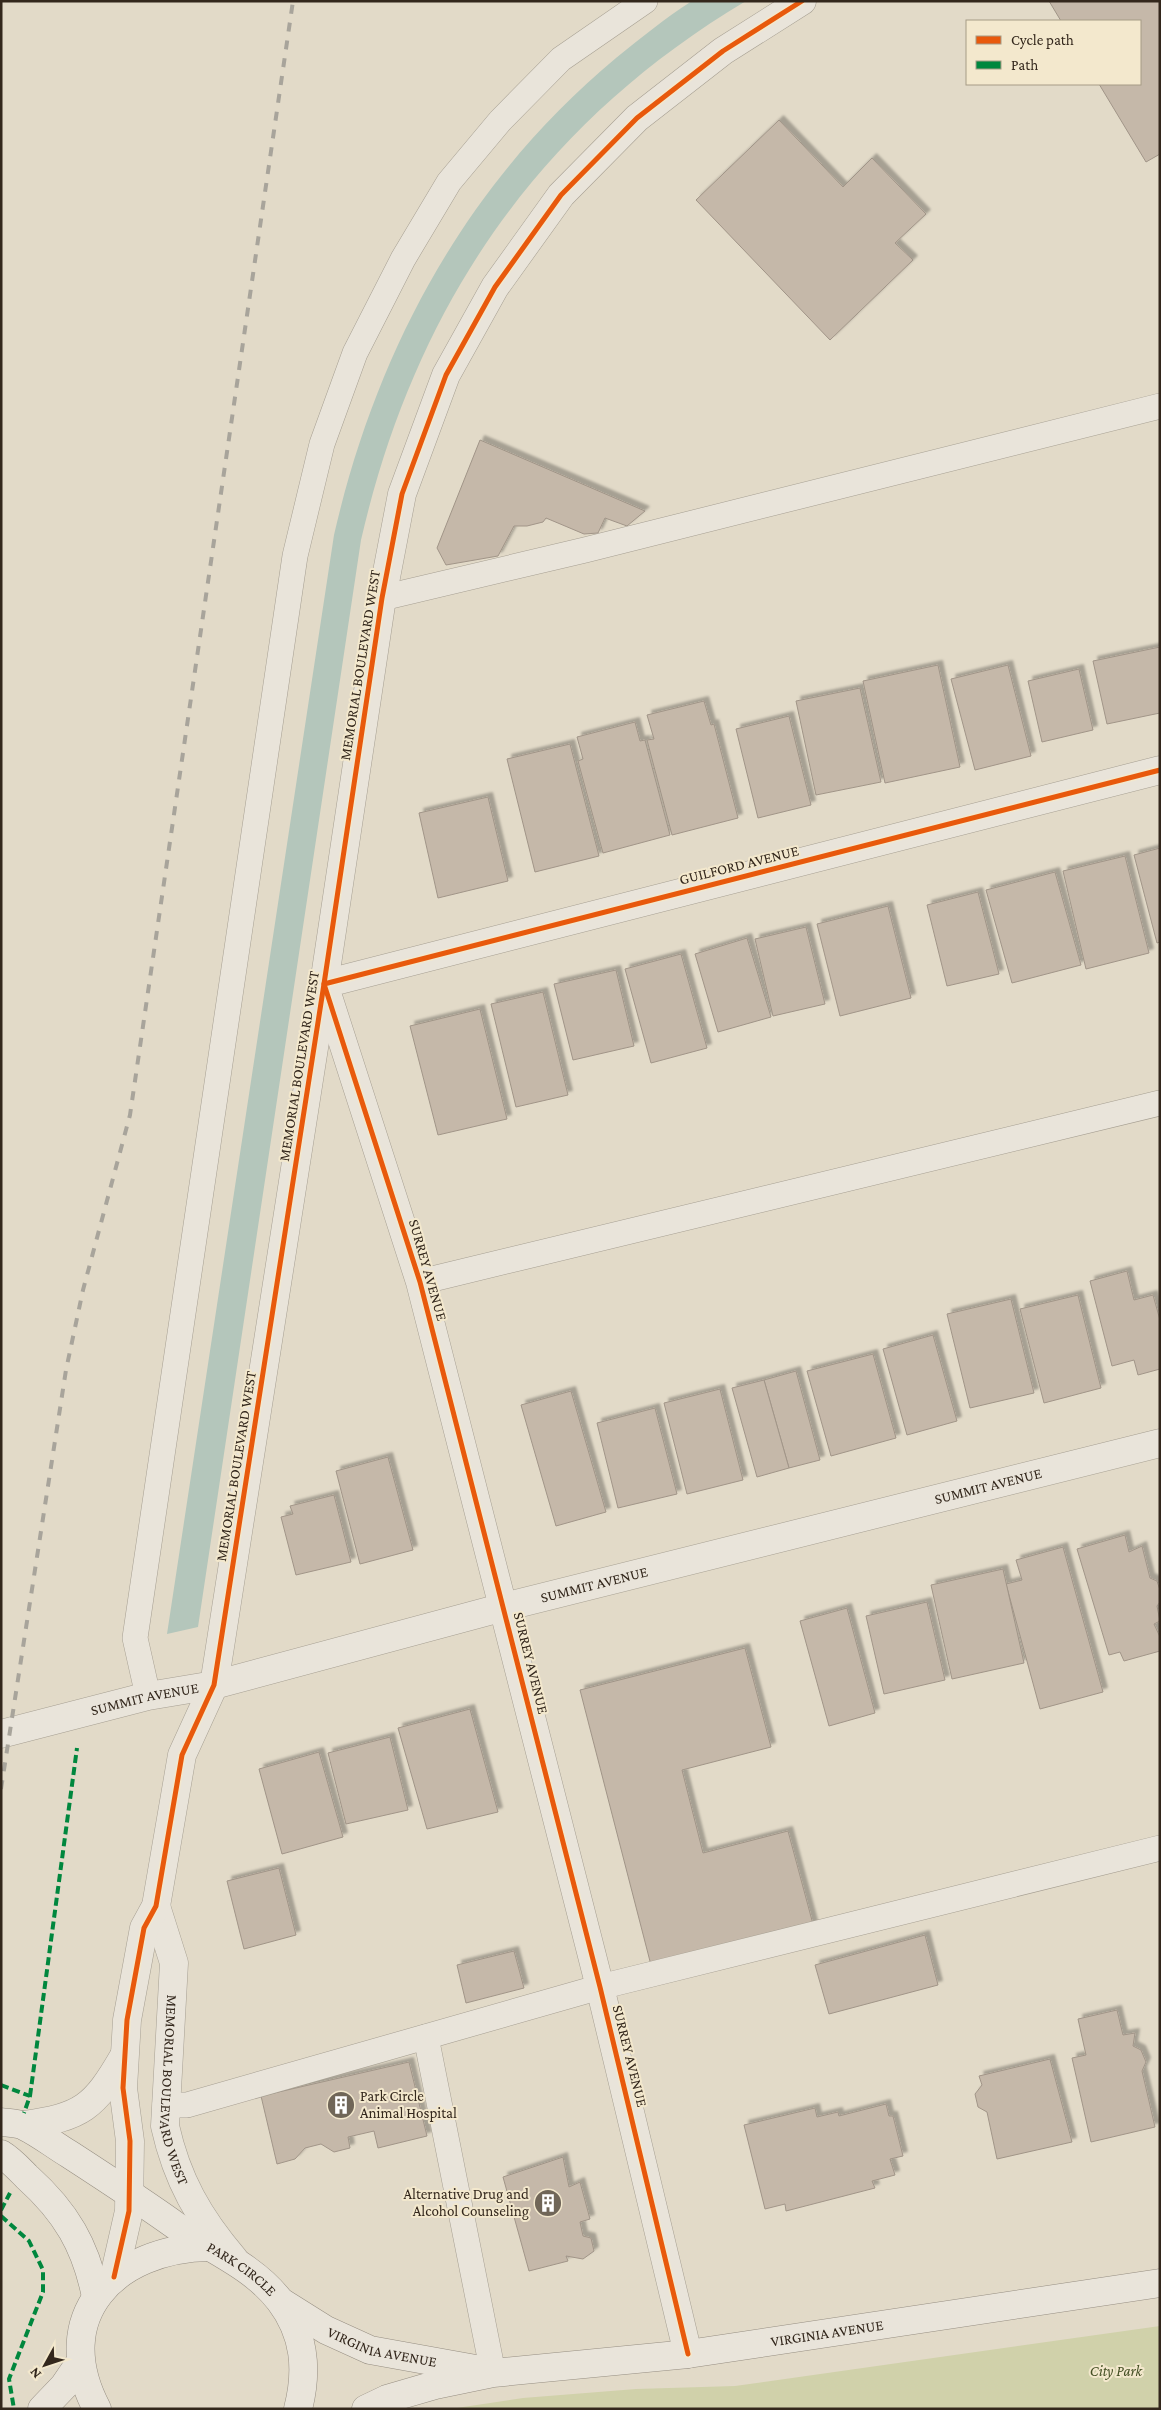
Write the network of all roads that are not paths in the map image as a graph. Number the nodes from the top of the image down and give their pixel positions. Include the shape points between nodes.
1 (645, 1) edge
2 (802, 1) edge
3 (1160, 406) edge
4 (382, 598) junction
5 (1160, 770) edge
6 (324, 984) junction
7 (1160, 1103) edge
8 (420, 1282) junction
9 (1160, 1443) edge
10 (504, 1607) junction
11 (214, 1685) junction
12 (148, 1696) junction
13 (1, 1734) edge
14 (1160, 1848) edge
15 (156, 1906) junction
16 (600, 1987) junction
17 (426, 2037) junction
18 (126, 2053) junction
19 (165, 2105) junction
20 (12, 2123) edge
21 (1, 2154) edge
22 (129, 2192) junction
23 (210, 2248) junction
24 (234, 2260) junction
25 (114, 2277) junction
26 (1160, 2283) edge
27 (96, 2297) junction
28 (280, 2301) junction
29 (688, 2354) junction
30 (80, 2364) junction
31 (493, 2373) junction
32 (42, 2409) edge
33 (97, 2409) edge
34 (298, 2409) edge
35 (366, 2409) edge

1 - 12 lane via 561,59 500,121 449,182 403,259 355,353 322,444 295,556 136,1638
2 - 4 street, MEMORIAL BOULEVARD WEST via 723,51 636,118 561,195 495,287 446,375 402,494
3 - 4 lane
4 - 6 street, MEMORIAL BOULEVARD WEST
5 - 6 street, GUILFORD AVENUE
6 - 8 street, SURREY AVENUE
6 - 11 street, MEMORIAL BOULEVARD WEST
7 - 8 lane
8 - 10 street, SURREY AVENUE
9 - 10 street, SUMMIT AVENUE
10 - 11 street, SUMMIT AVENUE
10 - 16 street, SURREY AVENUE
11 - 12 street, SUMMIT AVENUE
11 - 15 street, MEMORIAL BOULEVARD WEST via 182,1755
12 - 13 street, SUMMIT AVENUE
14 - 16 lane
15 - 18 street, MEMORIAL BOULEVARD WEST via 144,1928 127,2020
15 - 19 street, MEMORIAL BOULEVARD WEST via 174,1963
16 - 17 lane
16 - 29 street, SURREY AVENUE
17 - 19 lane via 187,2105
17 - 31 lane
18 - 20 street via 105,2089 79,2112 56,2120
18 - 22 street, MEMORIAL BOULEVARD WEST via 124,2088 130,2141
19 - 24 street, MEMORIAL BOULEVARD WEST via 165,2126 184,2184 208,2228
20 - 22 street
21 - 27 street via 42,2190 69,2222 86,2257
22 - 23 street
22 - 25 street, MEMORIAL BOULEVARD WEST via 129,2211
23 - 24 street, PARK CIRCLE
23 - 25 street, PARK CIRCLE via 185,2248 156,2254
24 - 28 street, PARK CIRCLE via 258,2278
25 - 27 street, PARK CIRCLE
26 - 29 street, VIRGINIA AVENUE
27 - 30 street, PARK CIRCLE via 81,2342
28 - 31 street, VIRGINIA AVENUE via 326,2330 370,2350
28 - 34 street, PARK CIRCLE via 296,2326 304,2356 304,2386
29 - 31 street, VIRGINIA AVENUE
30 - 32 street
30 - 33 street, PARK CIRCLE
31 - 35 street, VIRGINIA AVENUE via 435,2385 387,2399

